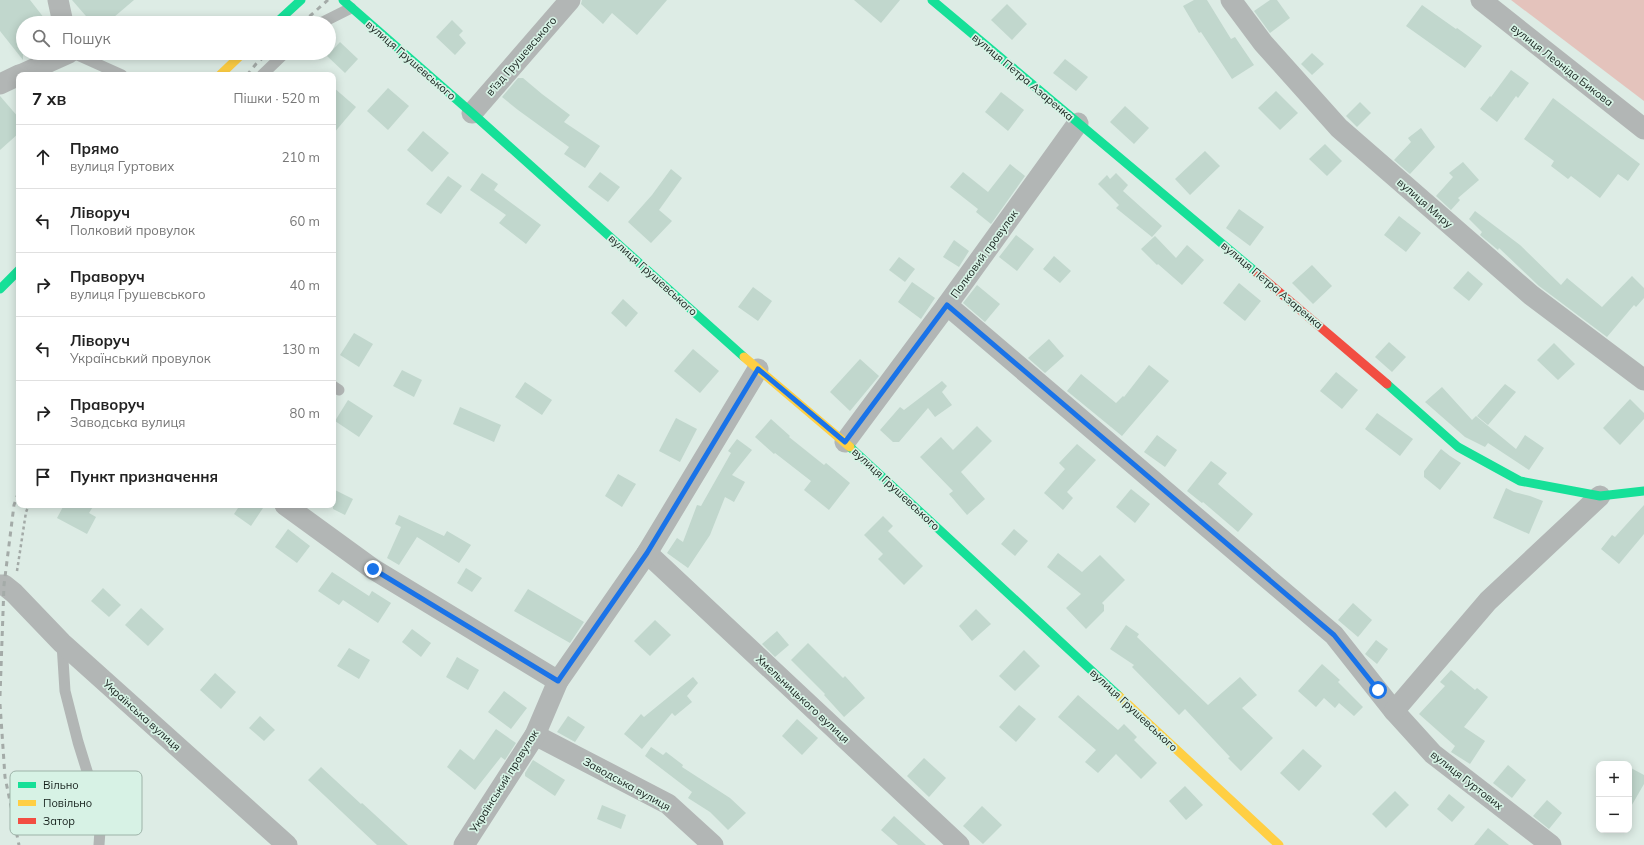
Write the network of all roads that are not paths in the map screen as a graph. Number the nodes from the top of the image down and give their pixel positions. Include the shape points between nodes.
1 (58, 0) edge
2 (301, 0) edge
3 (570, 0) edge
4 (932, 0) edge
5 (1231, 0) edge
6 (1481, 0) edge
7 (347, 4) edge
8 (62, 16) edge
9 (284, 16) edge
10 (331, 16) edge
11 (53, 60) edge
12 (89, 60) edge
13 (236, 60) edge
14 (278, 60) edge
15 (26, 72) edge
16 (115, 72) edge
17 (223, 72) edge
18 (265, 72) edge
19 (16, 76) edge
20 (0, 84) edge
21 (472, 113) junction
22 (1078, 123) junction
23 (1644, 130) edge
24 (16, 273) edge
25 (0, 289) edge
26 (947, 305) junction
27 (758, 369) junction
28 (1644, 380) edge
29 (845, 442) junction
30 (1644, 491) edge
31 (1600, 496) junction
32 (289, 508) edge
33 (647, 553) junction
34 (7, 589) edge
35 (62, 643) junction
36 (558, 681) junction
37 (1394, 711) junction
38 (534, 735) junction
39 (87, 771) edge
40 (100, 835) edge
41 (99, 845) edge
42 (287, 845) edge
43 (464, 845) edge
44 (713, 845) edge
45 (959, 845) edge
46 (1279, 845) edge
47 (1551, 845) edge

1 - 8 street
2 - 9 street
3 - 21 street, в'їзд Грушевського
4 - 22 street, вулиця Петра Азаренка
5 - 28 street, вулиця Миру via 1263,43 1339,128 1531,295
6 - 23 street, вулиця Леоніда Бикова
7 - 10 lane
7 - 21 street, вулиця Грушевського
11 - 15 street
12 - 16 lane
13 - 17 street
14 - 18 lane
19 - 20 street
21 - 27 street, вулиця Грушевського
22 - 26 street, Полковий провулок
22 - 31 street, вулиця Петра Азаренка via 1326,331 1458,447 1520,481
24 - 25 street
26 - 29 street, Полковий провулок
26 - 37 street, вулиця Гуртових via 1334,635
27 - 29 street, вулиця Грушевського
27 - 33 street, Український провулок
29 - 46 street, вулиця Грушевського
30 - 31 street, вулиця Петра Азаренка
31 - 37 street via 1488,601
32 - 36 street via 373,569
33 - 36 street, Український провулок
33 - 45 street, Хмельницького вулиця
34 - 35 street, Українська вулиця
35 - 39 lane via 65,691
35 - 42 street, Українська вулиця
36 - 38 street, Український провулок
37 - 47 street, вулиця Гуртових via 1433,754
38 - 43 street, Український провулок
38 - 44 street, Заводська вулиця via 668,804
40 - 41 lane

